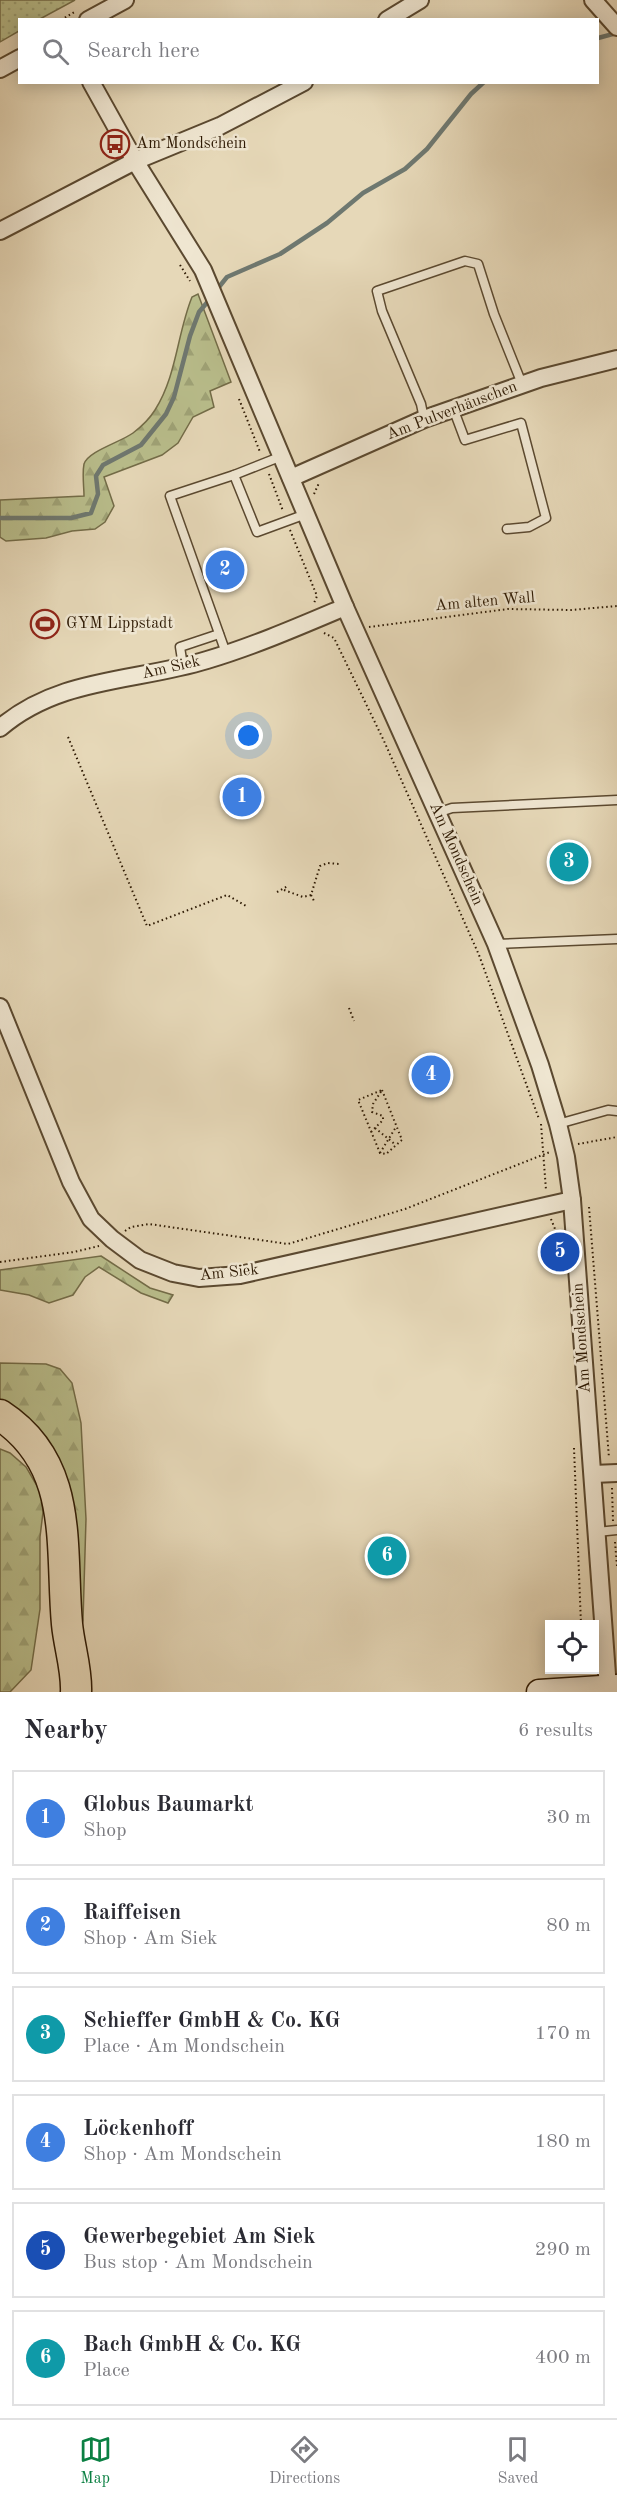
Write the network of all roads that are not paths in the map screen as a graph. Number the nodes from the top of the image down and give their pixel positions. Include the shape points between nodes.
1 (124, 0) edge
2 (420, 0) edge
3 (593, 0) edge
4 (92, 18) edge
5 (390, 18) edge
6 (617, 27) edge
7 (18, 59) edge
8 (0, 69) edge
9 (92, 84) edge
10 (300, 84) edge
11 (135, 161) junction
12 (0, 231) edge
13 (617, 359) edge
14 (522, 384) junction
15 (453, 408) junction
16 (424, 419) junction
17 (282, 456) junction
18 (234, 475) junction
19 (291, 478) junction
20 (306, 514) junction
21 (507, 529) dead end
22 (345, 607) junction
23 (219, 634) junction
24 (226, 654) junction
25 (183, 666) junction
26 (0, 728) edge
27 (617, 800) edge
28 (437, 813) junction
29 (617, 939) edge
30 (496, 944) junction
31 (0, 1007) edge
32 (617, 1110) edge
33 (558, 1124) junction
34 (572, 1200) junction
35 (0, 1415) edge
36 (0, 1437) edge
37 (617, 1473) edge
38 (593, 1474) junction
39 (617, 1530) edge
40 (597, 1532) junction
41 (75, 1680) edge
42 (612, 1688) edge
43 (56, 1692) edge
44 (96, 1692) edge
45 (539, 1692) edge

1 - 4 street
2 - 5 street
3 - 6 street
7 - 8 street
9 - 11 street, Am Mondschein
10 - 11 street via 220,126
11 - 12 street
11 - 17 street, Am Mondschein via 202,270
13 - 14 street, Am Pulverhäuschen
14 - 15 street, Am Pulverhäuschen
14 - 16 lane via 478,264 465,261 377,291
15 - 16 street, Am Pulverhäuschen
15 - 21 lane via 465,440 521,423 546,518 528,527
16 - 19 street, Am Pulverhäuschen
17 - 18 lane
17 - 19 street, Am Mondschein
18 - 20 lane via 257,532
18 - 23 lane via 169,499
19 - 20 street, Am Mondschein
20 - 22 street, Am Mondschein
22 - 24 street, Am Siek
22 - 28 street, Am Mondschein
23 - 24 lane
23 - 25 lane via 180,647
24 - 25 street, Am Siek
25 - 26 street, Am Siek via 66,690 27,707
27 - 28 lane via 452,808
28 - 30 street, Am Mondschein
29 - 30 lane
30 - 33 street, Am Mondschein
31 - 34 street, Am Siek via 80,1201 91,1219 140,1260 173,1273 199,1278 240,1275
32 - 33 lane
33 - 34 street, Am Mondschein
34 - 38 street, Am Mondschein
35 - 41 highway via 35,1445 56,1486 67,1630
36 - 43 highway via 18,1446 34,1462 45,1482 51,1517
37 - 38 street
38 - 40 street, Am Mondschein
39 - 40 lane
40 - 42 street, Am Mondschein
41 - 44 highway
42 - 45 main road

